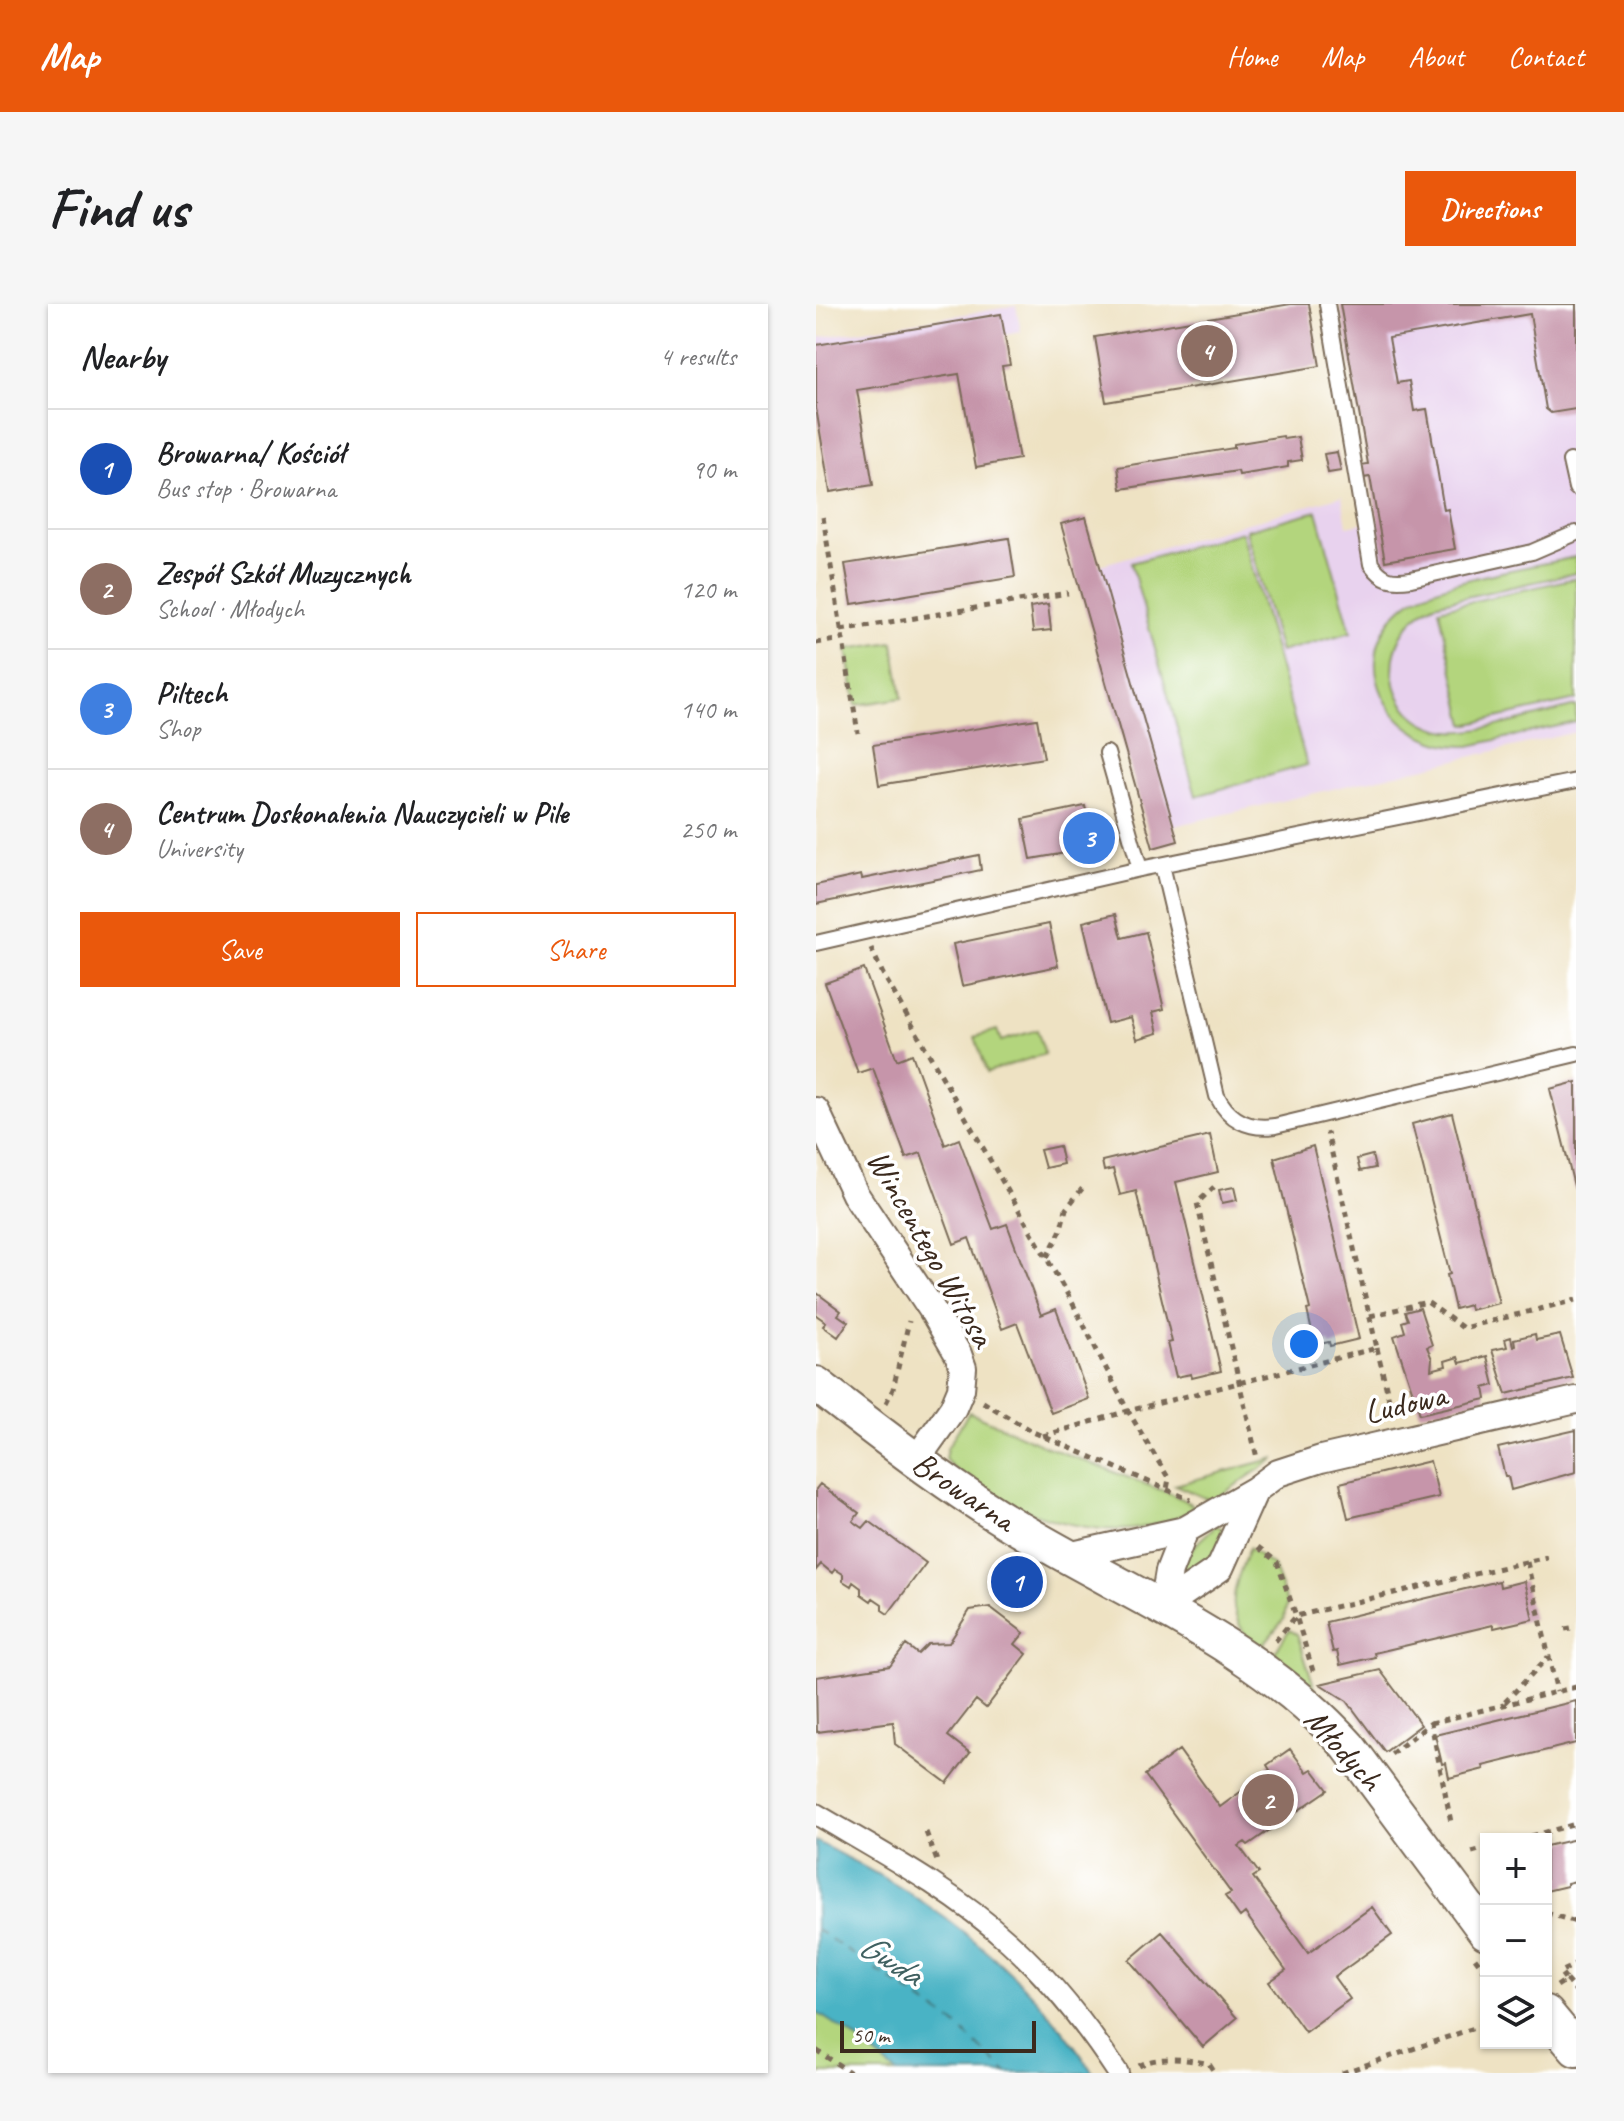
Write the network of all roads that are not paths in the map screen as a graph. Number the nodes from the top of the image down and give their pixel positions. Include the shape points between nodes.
1 (1327, 304) edge
2 (1570, 461) dead end
3 (1576, 488) edge
4 (1576, 533) edge
5 (1107, 753) dead end
6 (1576, 781) edge
7 (1162, 865) junction
8 (1140, 869) junction
9 (816, 943) edge
10 (1576, 1054) edge
11 (816, 1111) edge
12 (816, 1384) edge
13 (1576, 1400) edge
14 (916, 1460) junction
15 (1255, 1490) junction
16 (1185, 1530) junction
17 (1068, 1556) junction
18 (1163, 1607) junction
19 (816, 1814) edge
20 (1478, 1942) edge
21 (1552, 2020) edge
22 (1576, 2049) edge
23 (1118, 2073) edge

1 - 4 lane via 1371,564 1380,576 1392,582 1411,579 1532,552
2 - 3 lane
5 - 8 lane
6 - 7 lane
7 - 8 lane
7 - 10 lane via 1217,1096 1230,1116 1251,1127 1275,1126
8 - 9 lane
11 - 14 street, Wincentego Witosa via 855,1194 963,1368 953,1408
12 - 14 street, Browarna
13 - 15 street, Ludowa via 1321,1459 1278,1473
14 - 17 street, Browarna via 981,1506
15 - 16 street, Ludowa
15 - 18 street via 1220,1568
16 - 17 street, Ludowa
16 - 18 street via 1169,1571
17 - 18 street, Browarna
18 - 20 street, Młodych via 1256,1666 1328,1724 1367,1771
19 - 23 street via 955,1899 1009,1942 1059,1995
21 - 22 street

